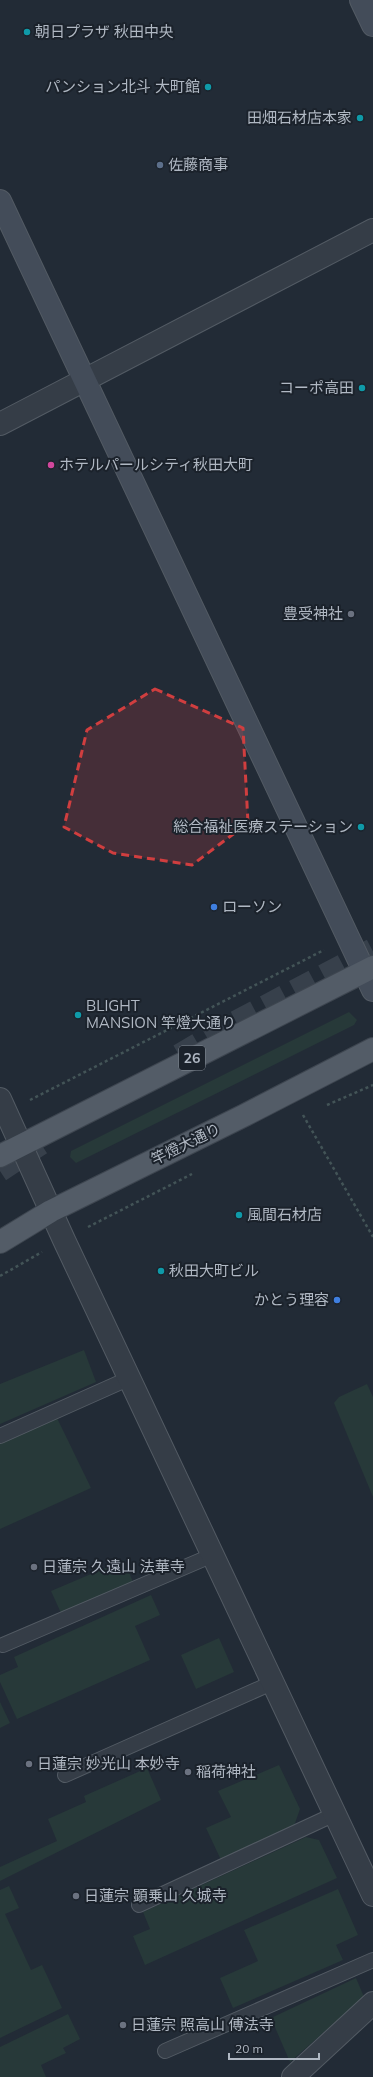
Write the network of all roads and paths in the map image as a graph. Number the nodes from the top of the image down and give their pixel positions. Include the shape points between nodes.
1 (361, 0) edge
2 (373, 25) edge
3 (0, 201) edge
4 (373, 230) edge
5 (86, 380) junction
6 (0, 424) edge
7 (348, 938) junction
8 (370, 976) edge
9 (373, 1049) edge
10 (373, 1085) edge
11 (292, 1091) junction
12 (3, 1106) edge
13 (324, 1106) dead end
14 (310, 1113) dead end
15 (303, 1116) junction
16 (296, 1119) dead end
17 (20, 1145) junction
18 (0, 1156) edge
19 (198, 1170) dead end
20 (51, 1211) junction
21 (373, 1238) edge
22 (64, 1240) junction
23 (0, 1242) edge
24 (0, 1276) edge
25 (130, 1378) junction
26 (0, 1436) edge
27 (213, 1555) junction
28 (3, 1645) dead end
29 (274, 1682) junction
30 (65, 1775) dead end
31 (335, 1814) junction
32 (373, 1895) edge
33 (139, 1905) dead end
34 (373, 1960) edge
35 (373, 2003) edge
36 (165, 2051) dead end
37 (293, 2077) edge

1 - 2 street
3 - 5 street
4 - 5 street
5 - 6 street
5 - 7 street
7 - 8 street
7 - 12 path
8 - 17 main road, 26
9 - 11 main road, 竿燈大通り
10 - 13 path
11 - 15 path
11 - 20 main road, 竿燈大通り
12 - 17 street
14 - 15 path
15 - 16 path
15 - 21 path
17 - 18 main road, 26
17 - 20 street
19 - 22 path
20 - 22 street
20 - 23 main road, 竿燈大通り
22 - 24 path
22 - 25 street
25 - 26 lane
25 - 27 street
27 - 28 lane
27 - 29 street
29 - 30 lane
29 - 31 street
31 - 32 street
31 - 33 lane
34 - 36 lane
35 - 37 street

